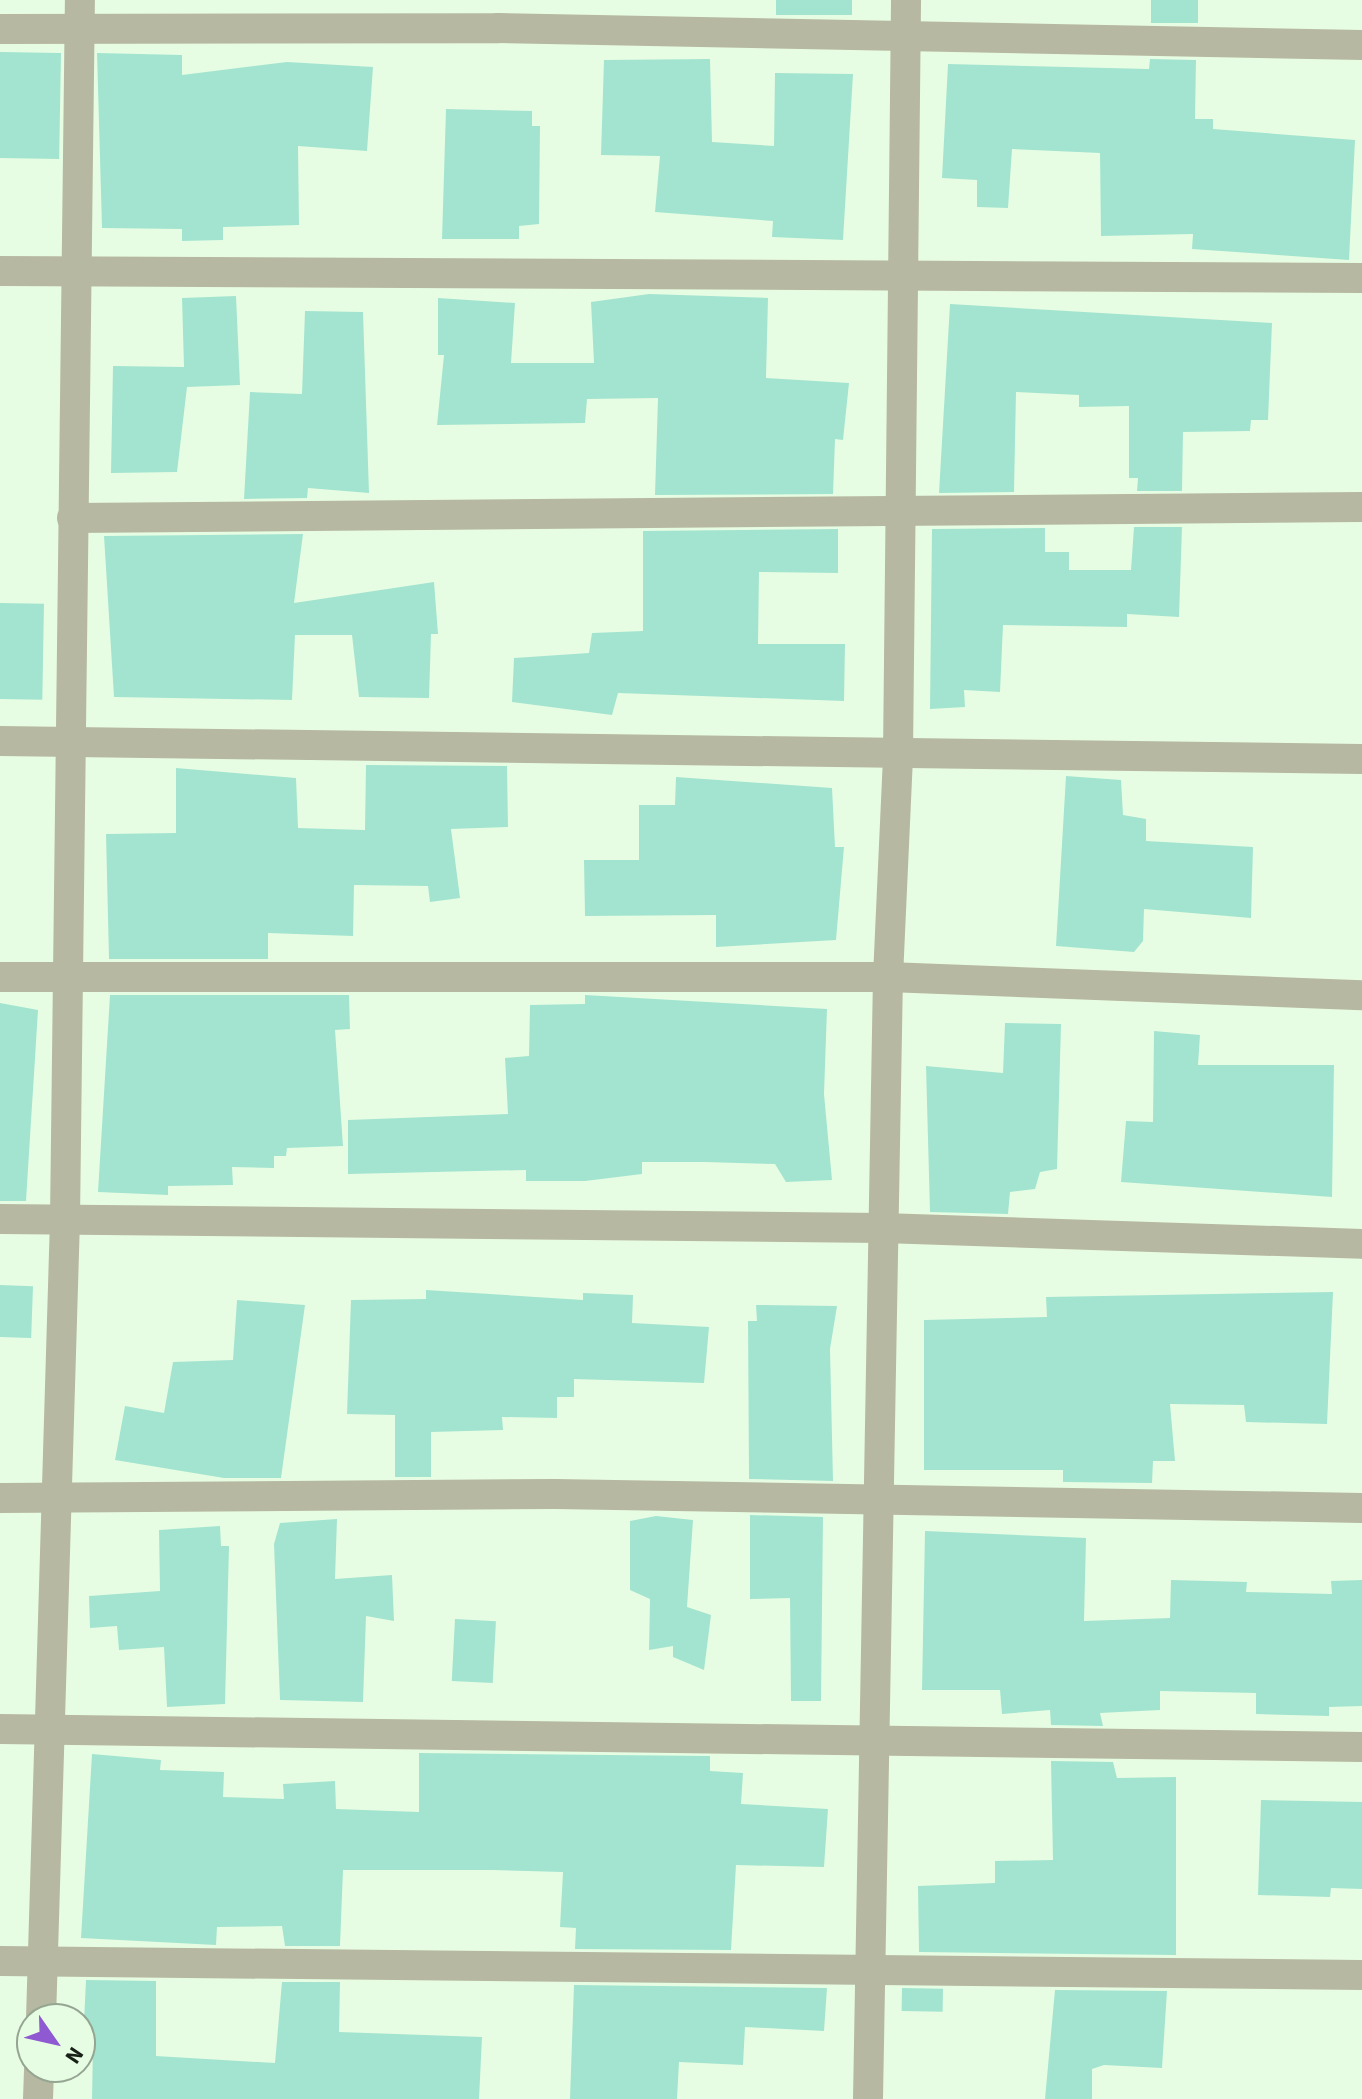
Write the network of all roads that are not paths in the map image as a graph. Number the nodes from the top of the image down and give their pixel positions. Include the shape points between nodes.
1 (80, 0) edge
2 (906, 0) edge
3 (0, 29) edge
4 (80, 31) junction
5 (907, 39) junction
6 (1362, 45) edge
7 (0, 271) edge
8 (74, 274) junction
9 (907, 278) junction
10 (1362, 278) edge
11 (1362, 507) edge
12 (902, 512) junction
13 (72, 518) junction
14 (0, 741) edge
15 (70, 743) junction
16 (898, 754) junction
17 (1362, 759) edge
18 (0, 977) edge
19 (888, 977) junction
20 (67, 979) junction
21 (1362, 995) edge
22 (0, 1219) edge
23 (65, 1220) junction
24 (883, 1228) junction
25 (1362, 1244) edge
26 (0, 1498) edge
27 (57, 1499) junction
28 (878, 1500) junction
29 (1362, 1508) edge
30 (0, 1729) edge
31 (50, 1730) junction
32 (879, 1741) junction
33 (1362, 1747) edge
34 (0, 1961) edge
35 (43, 1961) junction
36 (874, 1971) junction
37 (1362, 1975) edge
38 (42, 2003) edge
39 (868, 2099) edge

1 - 4 street
2 - 5 street
3 - 4 street
4 - 5 street via 498,28
4 - 8 street
5 - 6 street
5 - 9 street
7 - 8 street
8 - 9 street via 513,270
8 - 13 street
9 - 10 street
9 - 12 street
11 - 12 street
12 - 13 street
12 - 16 street
13 - 15 street
14 - 15 street
15 - 16 street
15 - 20 street
16 - 17 street
16 - 19 street
18 - 20 street
19 - 20 street
19 - 21 street
19 - 24 street
20 - 23 street
22 - 23 street
23 - 24 street
23 - 27 street
24 - 25 street
24 - 28 street
26 - 27 street
27 - 28 street
27 - 31 street
28 - 29 street
28 - 32 street
30 - 31 street
31 - 32 street
31 - 35 street
32 - 33 street
32 - 36 street
34 - 35 street
35 - 36 street
35 - 38 street
36 - 37 street
36 - 39 street

